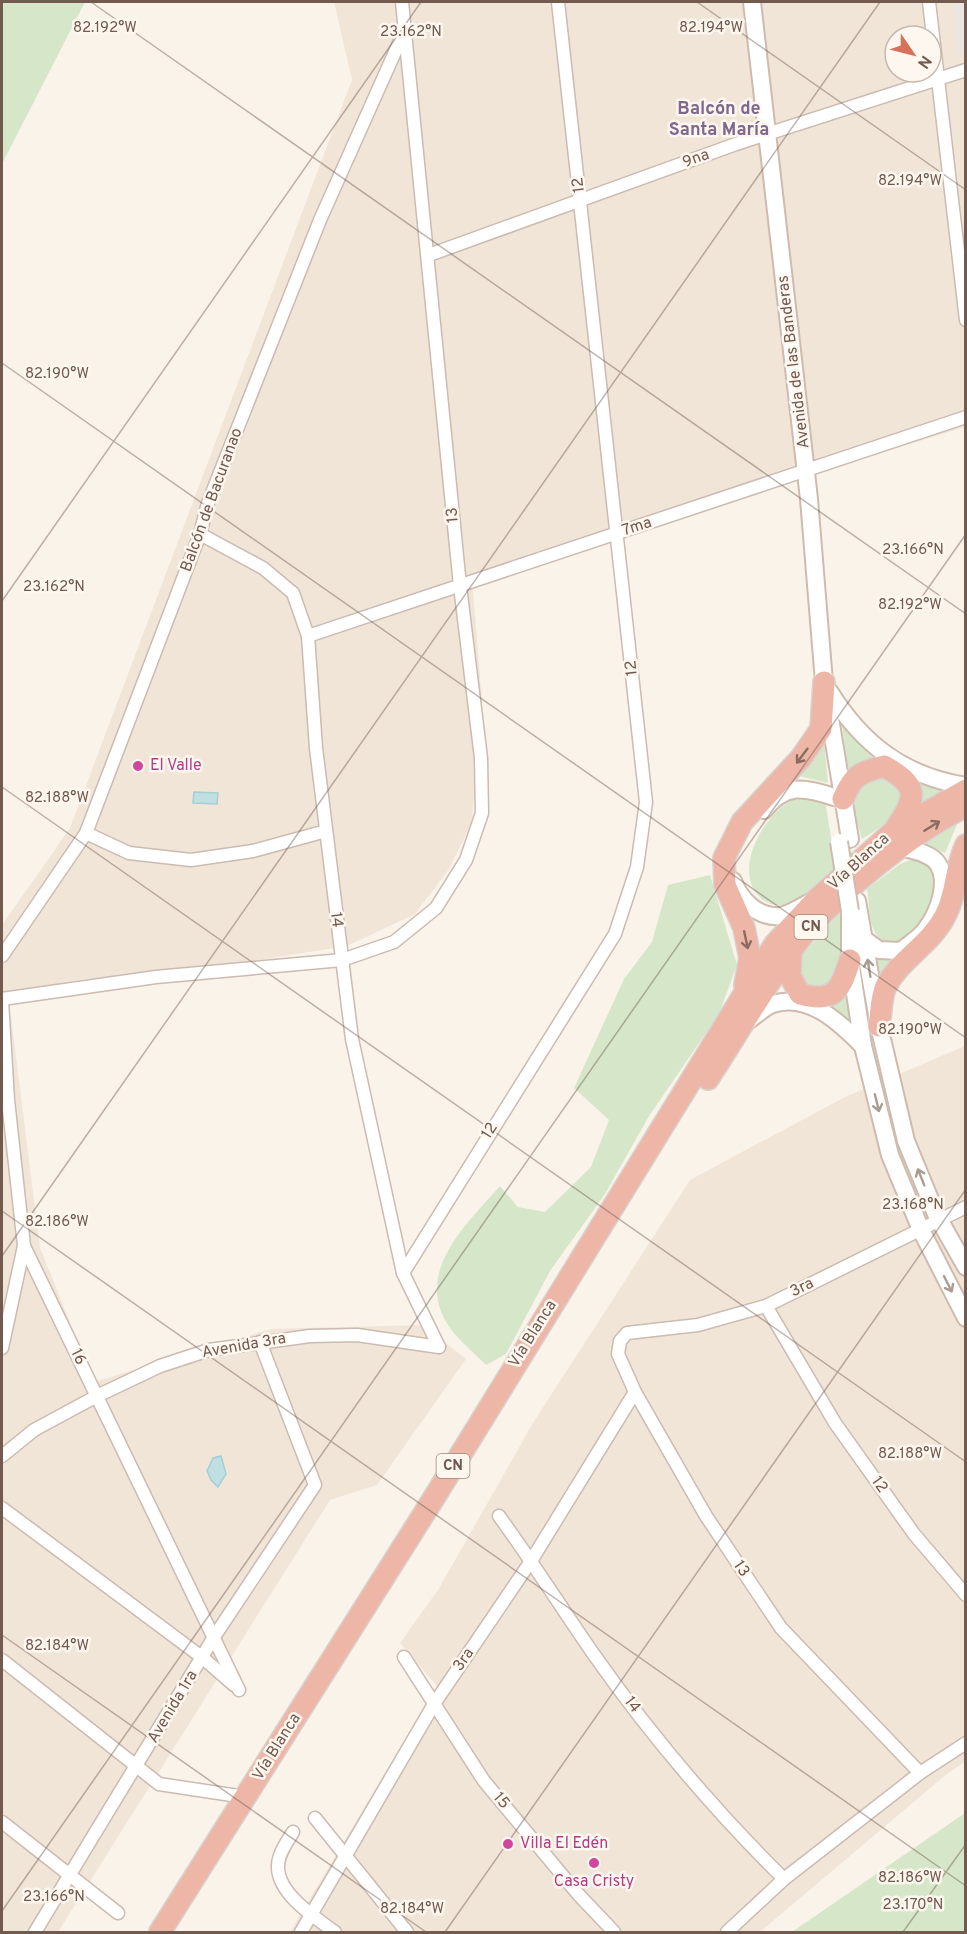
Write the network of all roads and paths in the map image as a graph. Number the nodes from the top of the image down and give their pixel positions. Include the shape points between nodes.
1 (402, 2) edge
2 (558, 2) edge
3 (752, 2) edge
4 (929, 2) edge
5 (932, 24) edge
6 (404, 33) junction
7 (966, 70) edge
8 (943, 78) edge
9 (925, 84) edge
10 (938, 84) edge
11 (768, 134) junction
12 (580, 201) junction
13 (429, 255) junction
14 (966, 320) edge
15 (966, 417) edge
16 (806, 470) junction
17 (618, 533) junction
18 (200, 534) junction
19 (460, 586) junction
20 (308, 636) junction
21 (824, 682) junction
22 (966, 788) edge
23 (838, 798) junction
24 (966, 806) edge
25 (326, 831) junction
26 (86, 834) junction
27 (897, 839) junction
28 (966, 845) edge
29 (817, 899) junction
30 (853, 906) junction
31 (865, 940) junction
32 (791, 950) junction
33 (2, 956) edge
34 (342, 960) junction
35 (850, 960) junction
36 (742, 998) junction
37 (2, 1000) edge
38 (742, 1025) junction
39 (879, 1026) junction
40 (863, 1046) junction
41 (966, 1207) edge
42 (940, 1221) junction
43 (921, 1230) junction
44 (24, 1246) junction
45 (966, 1267) edge
46 (403, 1273) junction
47 (6, 1302) edge
48 (766, 1306) junction
49 (966, 1318) edge
50 (627, 1333) joint
51 (260, 1342) junction
52 (440, 1347) joint
53 (2, 1348) edge
54 (635, 1392) junction
55 (97, 1396) junction
56 (2, 1456) edge
57 (2, 1508) edge
58 (499, 1516) dead end
59 (531, 1561) junction
60 (966, 1595) edge
61 (214, 1637) junction
62 (404, 1657) dead end
63 (202, 1658) junction
64 (2, 1660) edge
65 (434, 1704) junction
66 (966, 1743) edge
67 (138, 1767) junction
68 (920, 1773) junction
69 (245, 1797) junction
70 (315, 1818) dead end
71 (2, 1822) edge
72 (293, 1832) dead end
73 (345, 1857) junction
74 (70, 1876) junction
75 (784, 1879) junction
76 (118, 1913) dead end
77 (312, 1915) junction
78 (35, 1932) edge
79 (160, 1932) edge
80 (176, 1932) edge
81 (301, 1932) edge
82 (336, 1932) edge
83 (407, 1932) edge
84 (614, 1932) edge
85 (727, 1932) edge

1 - 6 street, 13
2 - 12 street, 12
3 - 11 main road, Avenida de las Banderas
4 - 5 street
6 - 13 street, 13
6 - 18 street, Balcón de Bacuranao via 320,220 208,503
7 - 8 street, 9na
9 - 11 street, 9na
10 - 14 street
11 - 12 street, 9na
11 - 16 main road, Avenida de las Banderas
12 - 13 street, 9na
12 - 17 street, 12
13 - 19 street, 13
15 - 16 street, 7ma
16 - 17 street, 7ma
16 - 21 main road, Avenida de las Banderas
17 - 19 street, 7ma
17 - 46 street, 12 via 646,802 637,867 615,933
18 - 20 street, 14 via 263,568 293,593
18 - 26 street, Balcón de Bacuranao
19 - 20 street, 7ma
19 - 34 street, 13 via 481,758 482,813 466,860 436,908 394,942
20 - 25 street, 14
21 - 22 main road via 864,739 941,782
21 - 23 main road, Avenida de las Banderas
21 -> 36 highway via 821,729 801,758 742,822 724,858 725,885 744,928 750,958
22 - 27 highway, Vía Blanca / CN
23 - 27 highway via 850,781 864,771 884,766 905,777 912,798
23 - 29 main road via 806,788 789,790 767,806 733,860 733,881 741,899 759,912 780,916
23 - 30 main road, Avenida de las Banderas, bridge
27 -> 24 highway, Vía Blanca / CN
25 - 26 street via 253,851 191,860 129,853
25 - 34 street, 14
26 - 33 street, Balcón de Bacuranao
27 - 29 highway, Vía Blanca / CN
27 - 31 main road via 937,863 943,879 939,905 925,930 901,951 879,950
27 - 32 highway, Vía Blanca / CN
28 - 39 highway via 959,858 947,914 932,938 905,961 885,987
29 - 36 highway, Vía Blanca / CN via 776,944
30 - 31 main road, Avenida de las Banderas
30 - 35 main road, Avenida de las Banderas
39 -> 31 main road, Avenida de las Banderas
32 - 35 highway via 790,976 800,994 815,998 830,996 842,984
32 - 38 highway, Vía Blanca / CN
34 - 37 street, 13 via 156,977
34 - 46 street, 14 via 352,1038
35 - 40 main road, Avenida de las Banderas
36 - 69 highway, Vía Blanca / CN
37 - 44 street, 16
38 - 40 main road via 772,1004 794,1003 814,1008 837,1021
38 - 80 highway, Vía Blanca / CN
42 -> 39 main road, Avenida de las Banderas via 906,1141
40 -> 43 main road, Avenida de las Banderas via 890,1155
41 - 42 street, 3ra
42 - 43 street, 3ra
42 - 45 main road, Avenida de las Banderas
43 - 48 street, 3ra
43 -> 49 main road, Avenida de las Banderas
44 - 47 street
44 - 55 street, 16
46 - 52 street, 14
47 - 53 street
48 - 50 street, 3ra via 698,1325
48 - 60 street, 12 via 835,1423 914,1534
50 - 54 street, 13 via 620,1341 618,1354
51 - 52 street, Avenida 3ra via 357,1335
51 - 55 street, Avenida 3ra via 209,1350 159,1366
51 - 61 street, Avenida 1ra via 315,1485
54 - 59 street, 3ra
54 - 68 street, 13 via 706,1516 781,1628
55 - 56 street, Avenida 3ra via 34,1430
55 - 61 street, 16
57 - 63 street
58 - 59 street, 14
59 - 65 street, 3ra
59 - 75 street, 14 via 593,1653 679,1767 730,1826
61 - 63 street, Avenida 1ra
61 - 63 street, 16 via 239,1690
62 - 65 street, 15
63 - 67 street, Avenida 1ra
64 - 67 street
65 - 73 street, 3ra
65 - 84 street, 15 via 484,1781
66 - 68 street
67 - 69 street via 159,1784
67 - 74 street, Avenida 1ra
68 - 75 street
69 - 79 highway, Vía Blanca / CN
70 - 73 street
71 - 74 street
72 - 77 street via 277,1869 282,1883
73 - 77 street, 3ra
73 - 83 street
74 - 76 street
74 - 78 street, Avenida 1ra
75 - 85 street
77 - 81 street, 3ra
77 - 82 street

